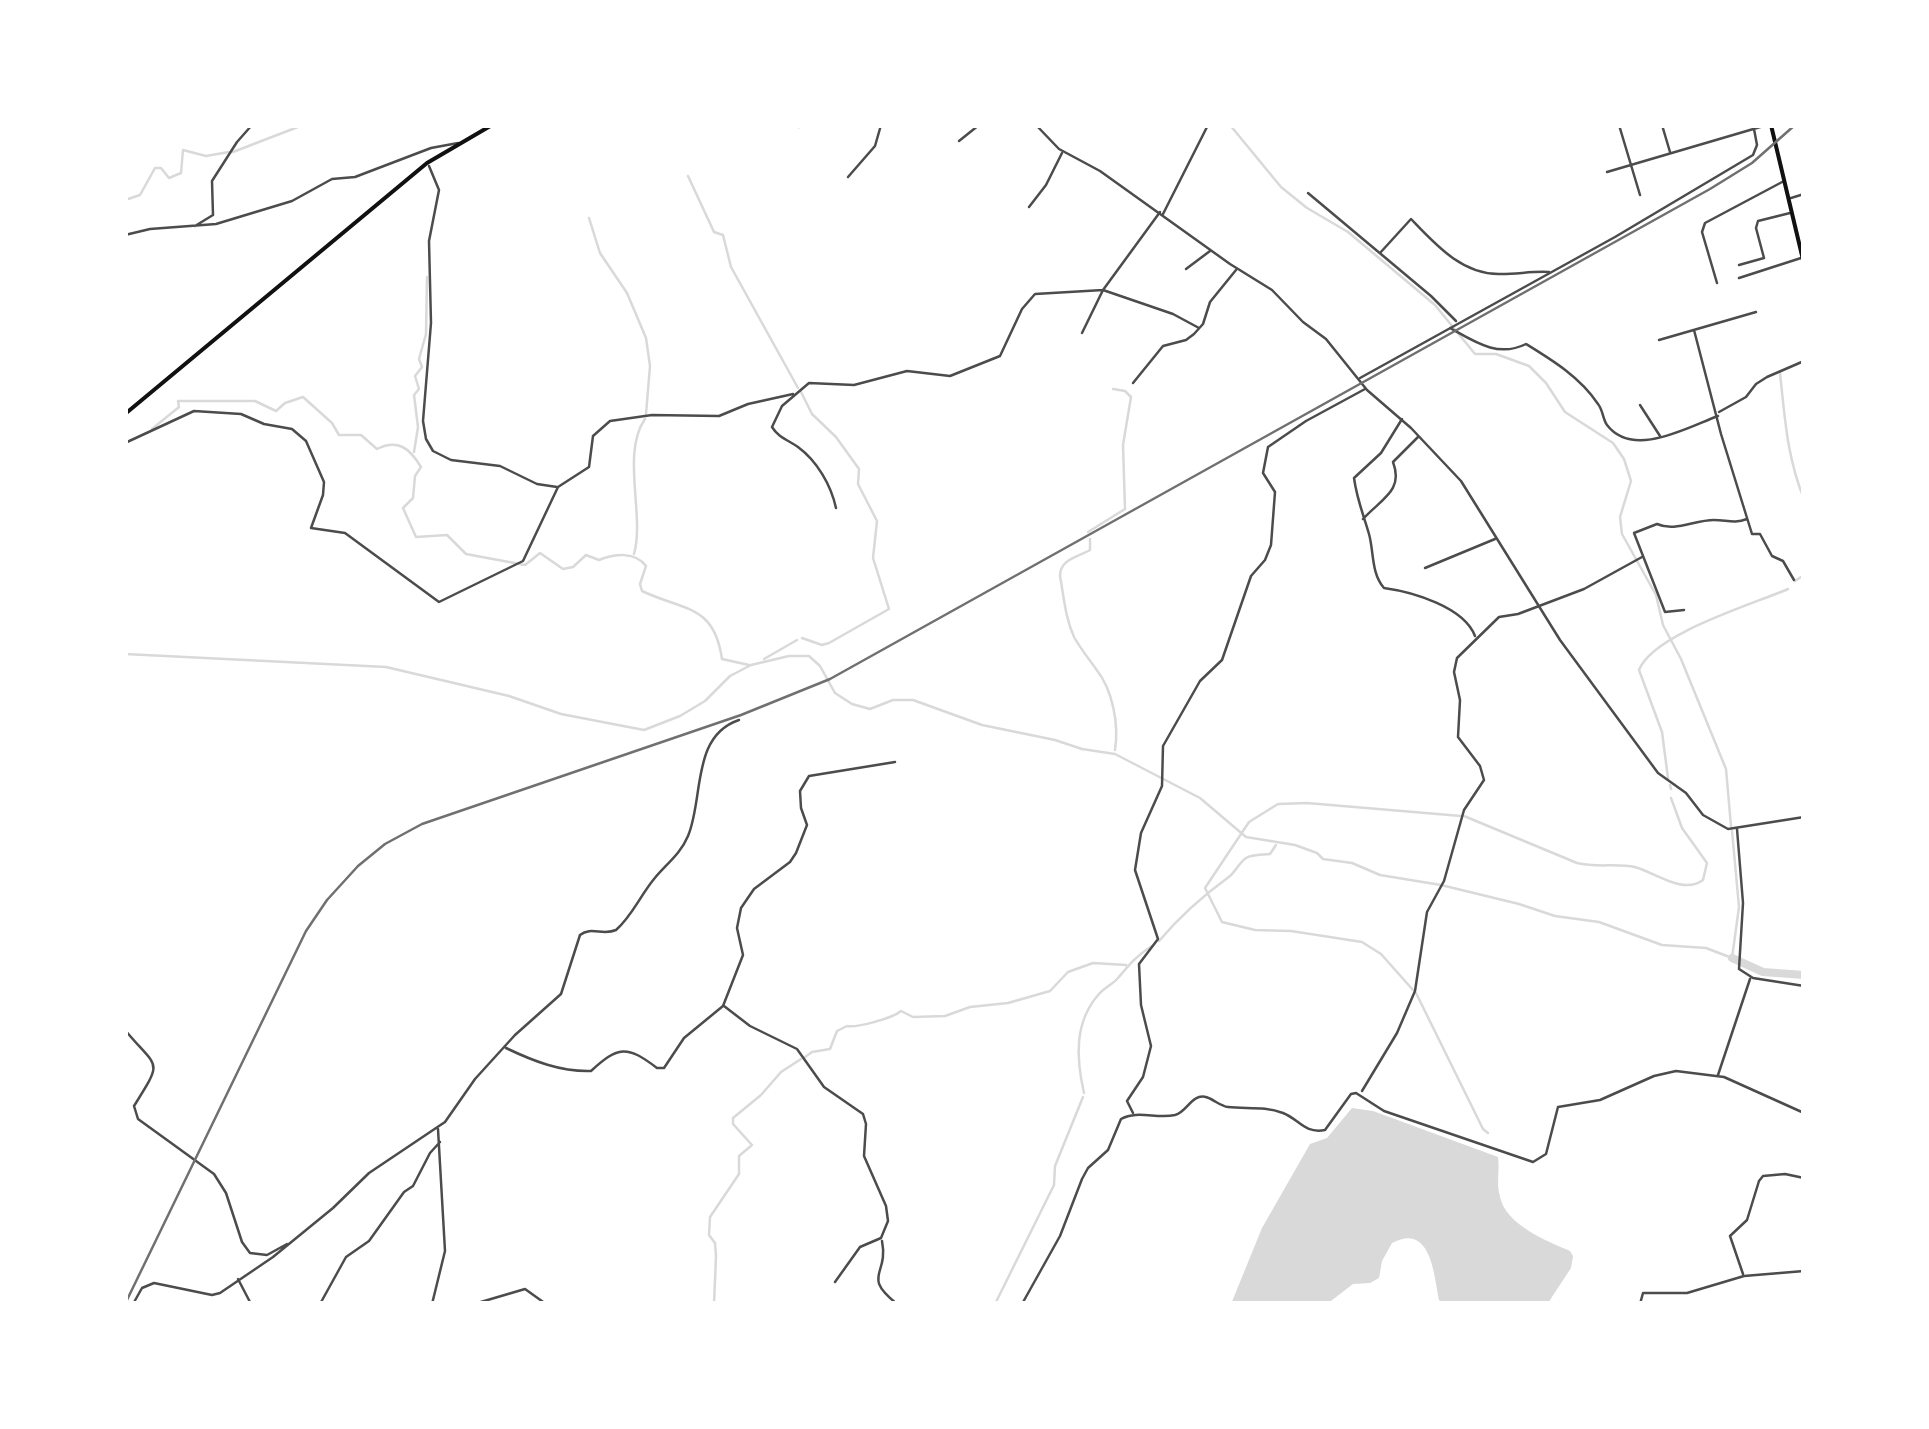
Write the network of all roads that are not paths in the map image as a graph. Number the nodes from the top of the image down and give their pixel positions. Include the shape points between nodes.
1 (252, 125) edge
2 (492, 125) edge
3 (881, 125) edge
4 (979, 125) edge
5 (1036, 125) edge
6 (1208, 125) edge
7 (1620, 125) edge
8 (1662, 125) edge
9 (1769, 125) edge
10 (1754, 129) junction
11 (959, 142) dead end
12 (459, 143) junction
13 (1063, 152) junction
14 (1670, 154) junction
15 (428, 163) junction
16 (1631, 165) junction
17 (1607, 172) dead end
18 (848, 177) dead end
19 (1784, 180) junction
20 (1308, 193) dead end
21 (1804, 194) edge
22 (1640, 195) dead end
23 (1788, 198) junction
24 (1029, 207) dead end
25 (1792, 212) junction
26 (1162, 214) junction
27 (194, 226) junction
28 (125, 235) edge
29 (1211, 250) junction
30 (1380, 253) junction
31 (1803, 261) edge
32 (1738, 265) dead end
33 (1186, 269) dead end
34 (1237, 269) junction
35 (1551, 273) junction
36 (1739, 278) dead end
37 (1717, 283) dead end
38 (1102, 290) junction
39 (1756, 312) dead end
40 (1457, 323) junction
41 (1449, 327) junction
42 (1199, 328) junction
43 (1694, 330) junction
44 (1082, 333) dead end
45 (1658, 340) dead end
46 (1804, 361) edge
47 (1359, 379) junction
48 (1133, 384) dead end
49 (1367, 390) junction
50 (793, 394) junction
51 (1640, 405) dead end
52 (125, 414) edge
53 (1718, 414) junction
54 (1402, 419) junction
55 (1419, 437) junction
56 (1661, 437) junction
57 (125, 442) edge
58 (558, 487) junction
59 (836, 508) dead end
60 (1747, 519) junction
61 (1362, 520) junction
62 (1495, 539) junction
63 (1642, 556) junction
64 (1426, 568) dead end
65 (1794, 580) dead end
66 (1538, 606) junction
67 (1684, 610) dead end
68 (1475, 638) junction
69 (738, 720) dead end
70 (895, 762) dead end
71 (1804, 817) edge
72 (1737, 828) junction
73 (1750, 977) junction
74 (1804, 986) edge
75 (723, 1006) junction
76 (125, 1030) edge
77 (506, 1048) junction
78 (1718, 1075) junction
79 (1360, 1093) junction
80 (1804, 1113) edge
81 (1134, 1114) junction
82 (438, 1127) junction
83 (440, 1142) junction
84 (1804, 1178) edge
85 (882, 1238) junction
86 (288, 1244) junction
87 (1804, 1270) edge
88 (1744, 1276) junction
89 (238, 1279) junction
90 (836, 1282) dead end
91 (133, 1304) edge
92 (251, 1304) edge
93 (320, 1304) edge
94 (432, 1304) edge
95 (474, 1304) edge
96 (546, 1304) edge
97 (896, 1304) edge
98 (1022, 1304) edge
99 (1640, 1304) edge

1 - 27 street via 212,180 212,215
2 - 12 main road
3 - 18 street via 875,146
4 - 11 street
5 - 13 street
6 - 26 street
7 - 16 street
8 - 14 street
9 - 10 street
9 - 19 main road
10 - 14 street
10 - 35 street via 1753,154
12 - 15 main road
12 - 27 street via 332,179 284,204
13 - 24 street
13 - 26 street
14 - 16 street
15 - 52 main road
15 - 58 street via 439,190 429,240 426,438 451,460 500,466
16 - 17 street
16 - 22 street
19 - 23 main road
19 - 37 street via 1705,223
20 - 30 street
21 - 23 street
23 - 25 main road
25 - 31 main road
25 - 32 street via 1758,221 1764,258
26 - 29 street
26 - 38 street
27 - 28 street
29 - 33 street
29 - 34 street
30 - 35 street via 1411,218 1446,254 1475,269
30 - 40 street
31 - 36 street
34 - 42 street
34 - 47 street via 1280,296
35 - 40 street
38 - 42 street
38 - 44 street
38 - 50 street via 1032,296 1000,356 958,374 907,371 848,386 818,381
39 - 43 street
40 - 41 street
41 - 47 street
41 - 56 street via 1499,350 1526,344 1588,391 1609,427 1630,440
42 - 48 street via 1163,346
43 - 45 street
43 - 53 street
46 - 53 street via 1760,381
47 - 49 street
49 - 54 street
49 - 81 street via 1268,447 1263,468 1275,492 1272,545 1251,576 1222,660 1200,680 1162,749 1162,786 1135,866 1158,939 1139,964 1151,1046 1143,1077 1127,1101
50 - 58 street via 719,416 610,421 593,436 589,467
50 - 59 street via 776,413 774,430 808,456 829,484
51 - 56 street
53 - 56 street
53 - 60 street
54 - 55 street
54 - 61 street via 1382,453 1354,475
55 - 61 street via 1393,462 1395,486
55 - 62 street via 1460,481
57 - 58 street via 194,411 240,414 292,429 306,440 323,476 311,528 345,533 439,602 523,560
60 - 63 street via 1652,525 1633,535
60 - 65 street via 1752,534 1760,534
61 - 68 street via 1382,587 1438,603 1471,627
62 - 64 street
62 - 66 street
63 - 66 street
63 - 67 street via 1666,612
66 - 68 street via 1499,616
66 - 72 street via 1658,773 1719,826
68 - 79 street via 1455,663 1457,731 1484,780 1464,810 1428,912 1415,991 1398,1034
69 - 77 street via 716,732 702,764 692,825 674,859 616,930 580,936 561,994
70 - 75 street via 806,780 800,802 807,824 796,853 739,913 743,955
71 - 72 street
72 - 73 street via 1743,903 1738,966
73 - 74 street
73 - 78 street
75 - 77 street via 660,1069 625,1051 607,1056 591,1072 569,1070
75 - 85 street via 797,1049 824,1087 862,1114 864,1156 888,1214
76 - 86 street via 154,1064 134,1106 138,1119 214,1174 250,1253
77 - 82 street
78 - 79 street via 1668,1072 1600,1100 1558,1107 1547,1151 1534,1162 1384,1111
78 - 80 street
79 - 81 street via 1351,1094 1320,1131 1279,1112 1224,1106 1206,1096 1180,1114
81 - 98 street via 1121,1118 1108,1150 1088,1168
82 - 83 street
82 - 86 street via 369,1172
83 - 93 street via 366,1245 346,1257
83 - 94 street via 445,1252
84 - 88 street via 1784,1174 1759,1181 1747,1220 1730,1236
85 - 90 street via 860,1247
85 - 97 street via 878,1287
86 - 89 street
87 - 88 street
88 - 99 street via 1696,1292 1643,1293
89 - 91 street via 212,1295 150,1283
89 - 92 street
95 - 96 street via 526,1289

